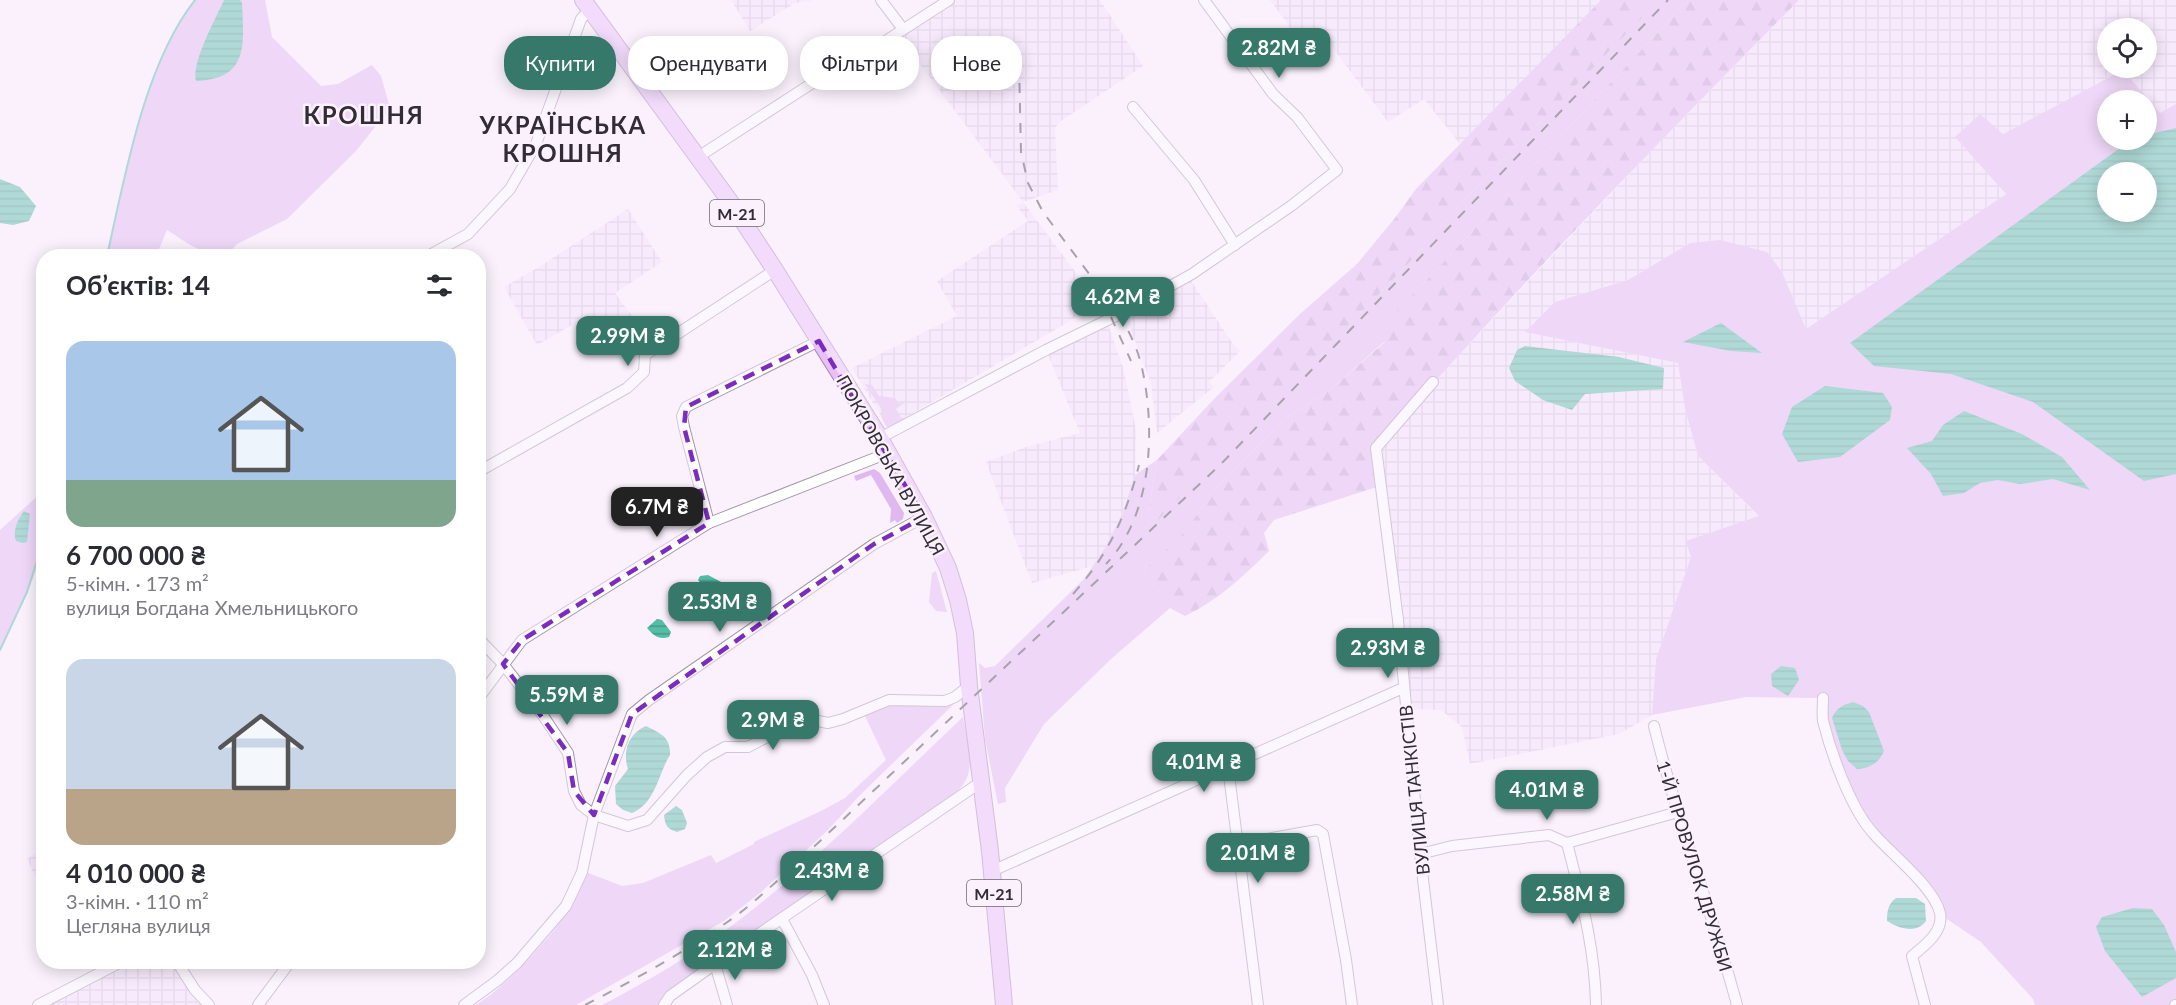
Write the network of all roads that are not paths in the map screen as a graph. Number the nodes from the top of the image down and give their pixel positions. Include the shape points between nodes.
1 (881, 0) edge
2 (949, 0) edge
3 (1204, 0) edge
4 (587, 5) edge
5 (903, 29) junction
6 (1133, 106) dead end
7 (698, 157) junction
8 (1235, 244) junction
9 (441, 249) edge
10 (775, 270) junction
11 (819, 341) junction
12 (1433, 382) dead end
13 (880, 438) junction
14 (888, 453) junction
15 (486, 467) edge
16 (924, 517) junction
17 (709, 523) junction
18 (486, 646) edge
19 (503, 664) junction
20 (969, 686) junction
21 (486, 688) edge
22 (1403, 688) junction
23 (1823, 698) dead end
24 (1654, 726) dead end
25 (1228, 767) junction
26 (981, 782) junction
27 (1678, 812) junction
28 (594, 815) junction
29 (1567, 843) junction
30 (1238, 844) junction
31 (1420, 855) junction
32 (992, 871) junction
33 (782, 919) junction
34 (715, 964) junction
35 (107, 969) edge
36 (182, 969) edge
37 (285, 969) edge
38 (38, 1005) edge
39 (209, 1005) edge
40 (258, 1005) edge
41 (464, 1005) edge
42 (664, 1005) edge
43 (727, 1005) edge
44 (824, 1005) edge
45 (1004, 1005) edge
46 (1258, 1005) edge
47 (1352, 1005) edge
48 (1438, 1005) edge
49 (1596, 1005) edge
50 (1737, 1005) edge
51 (1925, 1005) edge

1 - 5 street
2 - 5 street
3 - 8 street via 1273,94 1297,117 1337,170
4 - 7 highway, ПОКРОВСЬКА ВУЛИЦЯ / М-21
4 - 9 street via 536,144 510,189 468,234
5 - 7 street
6 - 8 street via 1194,180
7 - 10 highway, ПОКРОВСЬКА ВУЛИЦЯ / М-21
8 - 13 street via 1192,274 1129,309
10 - 11 highway, ПОКРОВСЬКА ВУЛИЦЯ / М-21
10 - 15 street via 645,355 644,372 627,388
11 - 13 highway, ПОКРОВСЬКА ВУЛИЦЯ / М-21
11 - 17 street via 686,407 682,417
12 - 22 street, ВУЛИЦЯ ТАНКІСТІВ via 1376,448
13 - 14 highway, ПОКРОВСЬКА ВУЛИЦЯ / М-21
14 - 16 highway, ПОКРОВСЬКА ВУЛИЦЯ / М-21
14 - 17 street
16 - 20 highway, ПОКРОВСЬКА ВУЛИЦЯ / М-21 via 958,600
16 - 28 street via 874,544 632,714
17 - 19 street via 522,640
18 - 19 street
19 - 21 street
19 - 28 street via 568,753 574,791 581,805
20 - 26 highway, ПОКРОВСЬКА ВУЛИЦЯ / М-21
20 - 28 street via 945,700 889,700 828,723 803,718 748,747 725,747 707,757 647,820 628,826
22 - 25 street
22 - 31 street, ВУЛИЦЯ ТАНКІСТІВ
23 - 51 street via 1823,719 1862,820 1934,897 1941,915 1938,931 1911,956
24 - 27 street, 1-Й ПРОВУЛОК ДРУЖБИ
25 - 30 street
25 - 32 street
26 - 32 highway, ПОКРОВСЬКА ВУЛИЦЯ / М-21
26 - 33 street
27 - 29 street
27 - 50 street, 1-Й ПРОВУЛОК ДРУЖБИ via 1720,939
28 - 41 street via 582,872 566,906 517,963
29 - 31 street via 1549,836 1452,846
29 - 49 street via 1590,938
30 - 46 street
30 - 47 street via 1317,830 1323,834
31 - 48 street, ВУЛИЦЯ ТАНКІСТІВ
32 - 45 highway, ПОКРОВСЬКА ВУЛИЦЯ / М-21
33 - 34 street
33 - 44 street
34 - 42 street via 670,996
34 - 43 street
35 - 38 street
36 - 39 street
37 - 40 street

